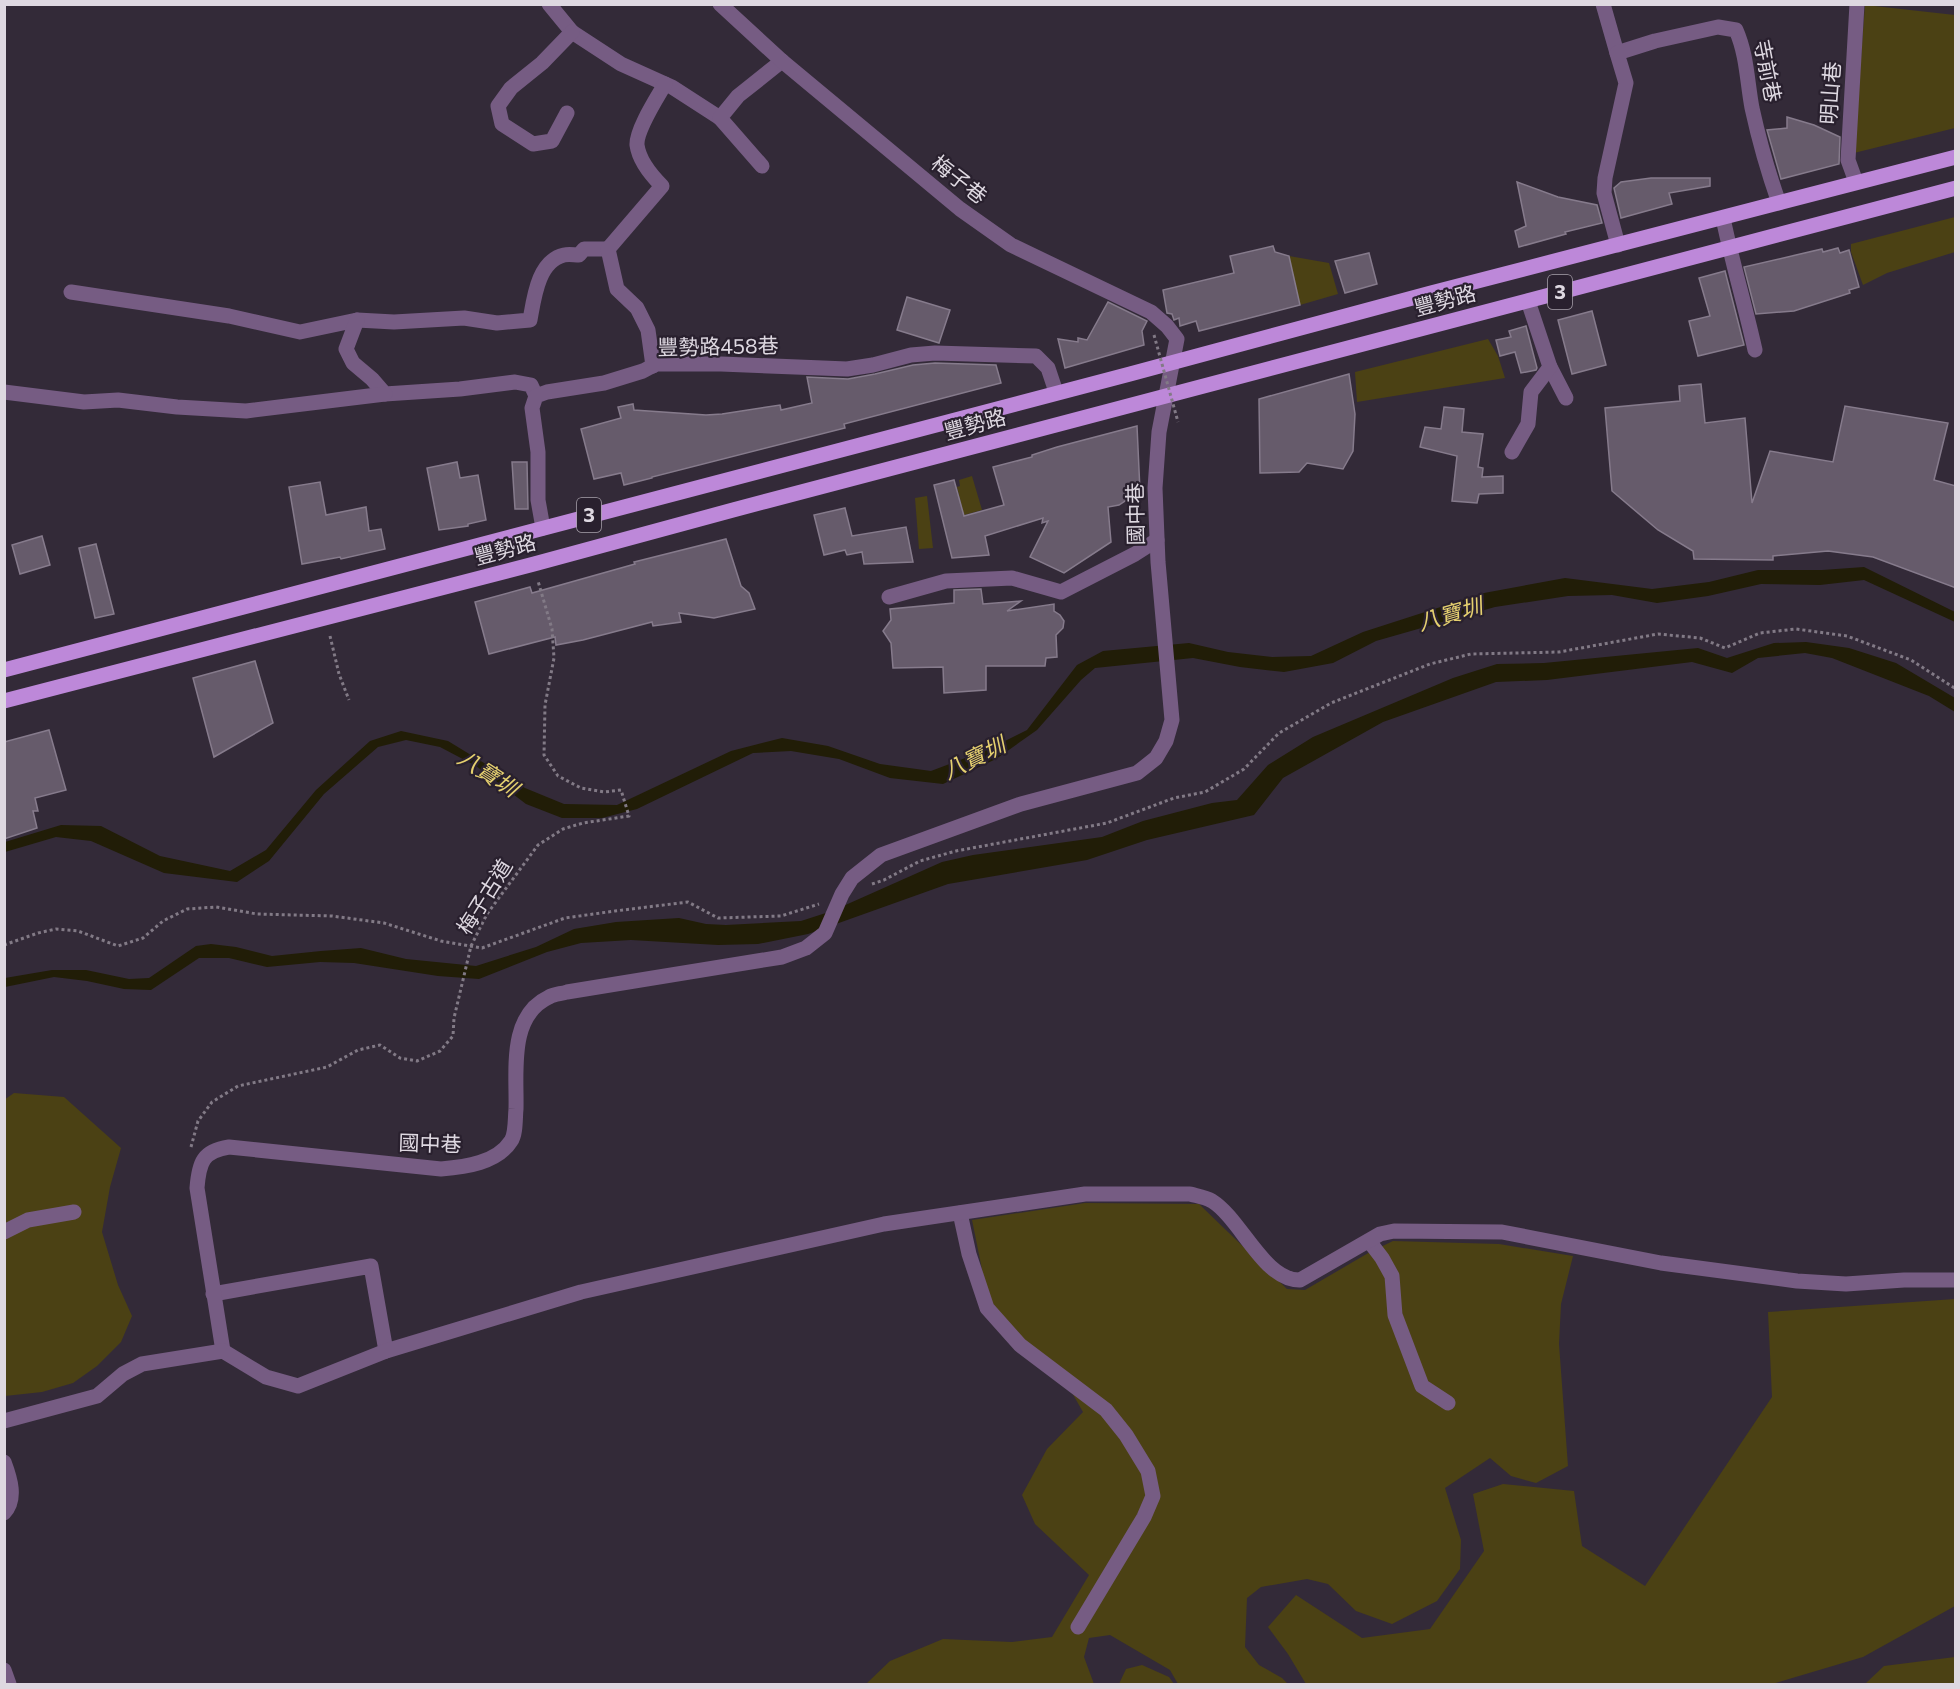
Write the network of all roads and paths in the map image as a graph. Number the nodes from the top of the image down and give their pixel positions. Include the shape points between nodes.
1 (549, 4) edge
2 (720, 4) edge
3 (1603, 4) edge
4 (1857, 4) edge
5 (572, 32) junction
6 (1617, 53) junction
7 (782, 61) junction
8 (665, 84) junction
9 (567, 113) dead end
10 (720, 118) junction
11 (1956, 158) edge
12 (762, 166) dead end
13 (1856, 182) junction
14 (1956, 188) edge
15 (1779, 203) junction
16 (1723, 218) junction
17 (1618, 245) junction
18 (1729, 247) junction
19 (608, 249) junction
20 (71, 292) dead end
21 (1528, 301) junction
22 (357, 320) junction
23 (1154, 335) dead end
24 (1755, 350) dead end
25 (1174, 362) junction
26 (654, 366) junction
27 (1550, 367) junction
28 (4, 392) edge
29 (1056, 393) junction
30 (385, 394) junction
31 (536, 396) junction
32 (1166, 397) junction
33 (1566, 398) dead end
34 (1178, 422) dead end
35 (1512, 452) dead end
36 (543, 528) junction
37 (1157, 540) junction
38 (534, 564) junction
39 (889, 597) dead end
40 (330, 636) dead end
41 (4, 670) edge
42 (349, 700) dead end
43 (4, 701) edge
44 (198, 1171) junction
45 (74, 1212) dead end
46 (960, 1213) junction
47 (4, 1232) edge
48 (1369, 1241) junction
49 (1956, 1280) edge
50 (213, 1294) junction
51 (224, 1351) junction
52 (386, 1351) junction
53 (1448, 1403) dead end
54 (4, 1421) edge
55 (4, 1462) edge
56 (4, 1513) edge
57 (1078, 1627) dead end
58 (4, 1670) edge
59 (9, 1684) edge

1 - 5 street
2 - 7 street, 梅子巷
3 - 6 street
4 - 13 street, 明山巷 via 1848,160
5 - 8 street via 621,64
5 - 9 street via 511,88 498,106 502,124 533,144 552,141
6 - 15 street, 寺前巷 via 1718,27 1736,30 1743,48 1752,108
6 - 17 street via 1626,83 1604,193
7 - 10 street via 738,96
7 - 25 street, 梅子巷 via 960,209 1011,245 1151,312 1177,339
8 - 10 street
8 - 19 street via 643,122 637,145 648,172 662,186
10 - 12 street
11 - 13 main road, 豐勢路 / 3
13 - 15 main road, 豐勢路 / 3
14 - 18 main road, 豐勢路 / 3
15 - 16 main road, 豐勢路 / 3
16 - 17 main road, 豐勢路 / 3
16 - 18 street
17 - 25 main road, 豐勢路 / 3
18 - 21 main road, 豐勢路 / 3
18 - 24 street
19 - 22 street via 584,249 579,255 563,255 549,265 539,279 530,320
19 - 26 street via 617,289 637,308 648,330
20 - 22 street via 229,316 300,332
21 - 27 street
21 - 32 main road, 豐勢路 / 3
22 - 30 street via 346,349 353,363
23 - 34 path, bridge
25 - 29 main road, 豐勢路 / 3
25 - 32 street, 國中巷
26 - 29 street, 豐勢路458巷 via 721,364 847,369 935,352 1032,352 1048,368
26 - 31 street, 豐勢路458巷 via 604,383
27 - 33 street
27 - 35 street via 1531,392 1528,424
28 - 30 street via 84,402 118,400 246,411
29 - 36 main road, 豐勢路 / 3
30 - 31 street via 515,382 531,385
31 - 36 street via 532,408
32 - 37 street, 國中巷 via 1155,488
32 - 38 main road, 豐勢路 / 3
36 - 41 main road, 豐勢路 / 3
37 - 39 street via 1061,592 1012,578 946,581
37 - 44 street, 國中巷 via 1172,720 1156,758 1137,773 1021,804 881,855 852,878 825,933 806,948 782,957 549,997 532,1008 522,1024 512,1140 494,1157 470,1167 441,1169 229,1147 215,1149 205,1156
38 - 43 main road, 豐勢路 / 3
38 - 44 path, 梅子古道 via 552,629 554,658 545,705 544,755 558,776 581,788 621,790 629,816 563,829 538,845 487,914 471,946 453,1036 440,1051 417,1061 400,1058 380,1045 357,1050 327,1067 238,1086 212,1102 198,1121 191,1147
40 - 42 path
44 - 50 street via 196,1188
45 - 47 street via 28,1220
46 - 48 street via 1085,1194 1197,1196 1213,1201 1269,1265 1290,1280 1300,1280
46 - 52 street via 884,1224 581,1292
46 - 57 street via 987,1308 1020,1345 1106,1410 1148,1471 1153,1496
48 - 49 street via 1394,1232 1502,1232 1661,1263 1797,1281 1846,1284
48 - 53 street via 1392,1276 1395,1315 1422,1386
50 - 51 street
50 - 52 street via 370,1266
51 - 52 street via 267,1377 297,1386
51 - 54 street via 142,1364 97,1396
55 - 56 street via 11,1480 10,1506
58 - 59 street

